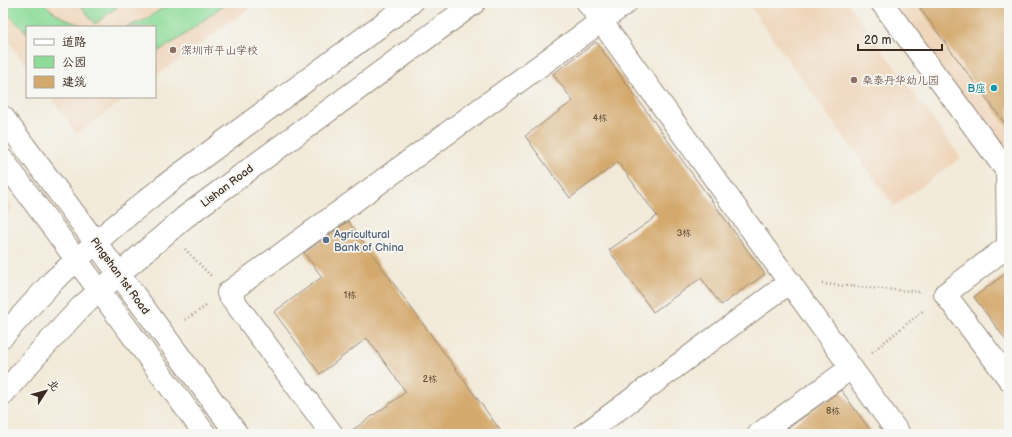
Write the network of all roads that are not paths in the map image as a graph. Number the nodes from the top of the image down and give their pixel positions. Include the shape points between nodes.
1 (411, 3) edge
2 (474, 3) edge
3 (588, 3) edge
4 (626, 3) edge
5 (882, 3) edge
6 (601, 21) junction
7 (3, 117) edge
8 (3, 160) edge
9 (1008, 170) edge
10 (95, 243) junction
11 (1009, 246) edge
12 (77, 260) junction
13 (119, 274) junction
14 (790, 282) junction
15 (100, 291) junction
16 (3, 336) edge
17 (851, 368) junction
18 (1009, 379) edge
19 (3, 394) edge
20 (204, 434) edge
21 (237, 434) edge
22 (332, 434) edge
23 (585, 434) edge
24 (759, 434) edge
25 (899, 434) edge

1 - 10 street via 164,186
2 - 13 street, Lishan Road via 185,217
3 - 6 street
4 - 6 street
5 - 9 street
6 - 14 street
6 - 22 street via 228,293
7 - 10 street, Pingshan 1st Road
8 - 12 street
9 - 11 street
10 - 12 street
10 - 13 street, Pingshan 1st Road
11 - 18 street via 945,294
12 - 15 street
12 - 16 street via 52,282
13 - 15 street, Lishan Road
13 - 21 street, Pingshan 1st Road
14 - 17 street
14 - 23 street
15 - 19 street, Lishan Road via 44,347
15 - 20 street
17 - 24 street
17 - 25 street

